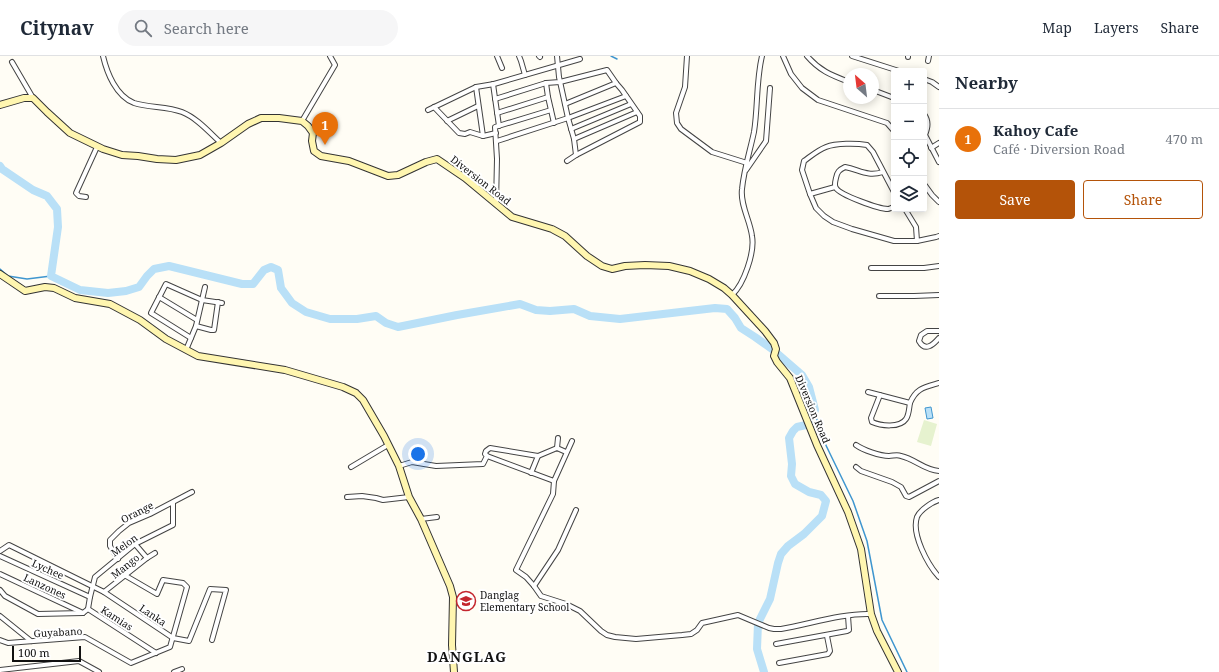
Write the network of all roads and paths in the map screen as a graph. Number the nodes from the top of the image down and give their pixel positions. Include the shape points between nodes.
1 (103, 56) edge
2 (330, 56) edge
3 (497, 56) edge
4 (519, 56) edge
5 (557, 56) edge
6 (687, 56) edge
7 (762, 56) edge
8 (783, 56) edge
9 (807, 56) edge
10 (852, 56) edge
11 (929, 56) edge
12 (580, 59) dead end
13 (12, 62) dead end
14 (928, 62) dead end
15 (558, 66) junction
16 (502, 68) dead end
17 (891, 68) edge
18 (525, 75) junction
19 (843, 80) edge
20 (927, 80) edge
21 (560, 82) junction
22 (546, 83) junction
23 (616, 83) junction
24 (493, 84) junction
25 (476, 87) junction
26 (939, 87) edge
27 (770, 88) dead end
28 (879, 92) edge
29 (626, 96) junction
30 (548, 97) junction
31 (891, 97) edge
32 (33, 98) junction
33 (495, 99) junction
34 (565, 104) junction
35 (631, 104) junction
36 (0, 105) edge
37 (478, 106) junction
38 (434, 107) junction
39 (428, 110) dead end
40 (551, 110) junction
41 (637, 112) junction
42 (497, 113) junction
43 (568, 118) junction
44 (927, 119) edge
45 (302, 121) junction
46 (447, 121) junction
47 (554, 123) junction
48 (499, 126) junction
49 (891, 127) edge
50 (571, 129) junction
51 (927, 130) edge
52 (496, 133) junction
53 (483, 136) junction
54 (574, 139) junction
55 (927, 139) edge
56 (497, 141) junction
57 (221, 143) junction
58 (939, 143) edge
59 (97, 147) junction
60 (931, 148) junction
61 (576, 155) junction
62 (567, 161) dead end
63 (939, 162) edge
64 (747, 163) junction
65 (745, 172) junction
66 (883, 172) junction
67 (835, 187) junction
68 (891, 187) edge
69 (927, 188) edge
70 (810, 194) junction
71 (86, 197) dead end
72 (939, 202) edge
73 (496, 204) junction
74 (891, 208) edge
75 (907, 212) edge
76 (939, 236) edge
77 (917, 241) junction
78 (939, 266) edge
79 (871, 268) dead end
80 (0, 274) edge
81 (205, 287) dead end
82 (732, 295) junction
83 (939, 295) edge
84 (879, 296) dead end
85 (158, 297) junction
86 (202, 300) junction
87 (197, 320) junction
88 (196, 326) junction
89 (939, 331) edge
90 (192, 338) junction
91 (939, 338) edge
92 (186, 350) junction
93 (939, 383) edge
94 (868, 392) dead end
95 (880, 395) junction
96 (910, 403) junction
97 (558, 438) dead end
98 (572, 441) dead end
99 (856, 445) dead end
100 (388, 446) junction
101 (557, 448) junction
102 (566, 452) junction
103 (487, 456) junction
104 (538, 456) junction
105 (399, 466) junction
106 (351, 467) dead end
107 (856, 467) dead end
108 (939, 471) edge
109 (532, 473) junction
110 (554, 481) junction
111 (939, 481) edge
112 (192, 492) dead end
113 (348, 497) dead end
114 (409, 497) junction
115 (939, 500) edge
116 (173, 503) junction
117 (576, 510) dead end
118 (438, 517) dead end
119 (421, 519) junction
120 (135, 544) junction
121 (0, 551) edge
122 (156, 553) dead end
123 (0, 556) edge
124 (118, 558) junction
125 (147, 558) junction
126 (0, 574) edge
127 (126, 576) junction
128 (939, 577) edge
129 (93, 586) junction
130 (534, 586) junction
131 (0, 590) edge
132 (104, 592) junction
133 (90, 597) junction
134 (88, 609) junction
135 (83, 613) junction
136 (872, 614) junction
137 (0, 616) edge
138 (848, 616) junction
139 (827, 636) junction
140 (173, 638) junction
141 (0, 640) edge
142 (212, 640) dead end
143 (32, 641) junction
144 (776, 644) dead end
145 (156, 653) junction
146 (779, 664) dead end
147 (182, 669) dead end
148 (0, 670) edge
149 (98, 672) edge
150 (174, 672) edge
151 (454, 672) edge
152 (898, 672) edge

1 - 57 street via 112,82 129,100 183,112
2 - 45 street via 335,65
3 - 16 street
4 - 18 street
5 - 15 street
6 - 64 street via 685,87 676,113 677,123 681,129 712,152
7 - 64 street via 754,131
8 - 49 street via 791,74 802,88 818,100 888,123
9 - 19 street via 819,68
10 - 17 street
11 - 14 street
12 - 15 street
13 - 32 street
15 - 18 street
15 - 21 street
18 - 24 street
20 - 26 street
21 - 22 street
21 - 23 street via 607,70
21 - 34 street
22 - 30 street
22 - 33 street
23 - 29 street
23 - 34 street
24 - 25 street
24 - 33 street
25 - 37 street
25 - 38 street
27 - 65 street via 766,141
28 - 31 street
29 - 35 street
29 - 43 street
30 - 40 street
30 - 42 street
32 - 36 street
32 - 59 street via 70,133
33 - 42 street
34 - 43 street
35 - 41 street
35 - 50 street
37 - 46 street
37 - 53 street
38 - 39 street
38 - 46 street
40 - 47 street
40 - 48 street
41 - 54 street
41 - 61 street via 640,122
42 - 48 street
43 - 47 street
43 - 50 street
44 - 51 street
45 - 57 street via 261,118
45 - 73 street, Diversion Road via 313,134 314,151 321,156 349,161 388,176 398,175 437,159
46 - 53 street via 459,133 470,132
47 - 56 street
48 - 52 street via 495,127
50 - 54 street
52 - 53 street
52 - 56 street
54 - 61 street
55 - 60 street
56 - 73 street
57 - 59 street via 200,156 176,160 122,155
58 - 60 street
59 - 71 street via 76,193
60 - 63 street
61 - 62 street
64 - 65 street
65 - 82 street via 741,190 752,237 752,254 740,285
66 - 67 street via 864,174 845,167 838,170
66 - 68 street
66 - 70 street via 867,145 855,143 827,147 804,161 802,170
67 - 70 street
67 - 74 street via 840,193 864,202
69 - 72 street
70 - 77 street via 816,208 833,222 894,241
73 - 82 street, Diversion Road via 512,217 552,229 565,236 602,266 612,269 625,266 669,266 690,270
75 - 77 street via 916,227
76 - 77 street
78 - 79 street
80 - 92 street via 25,291 54,288 75,298 110,304
81 - 86 street
82 - 136 street, Diversion Road via 774,343 777,362 790,378 848,512 861,549
83 - 84 street
85 - 86 street via 166,284
85 - 87 street
85 - 90 street via 151,313
86 - 87 street
86 - 88 street via 220,302 214,330
87 - 88 street
88 - 90 street
89 - 91 street via 927,331 921,335 920,341 925,347 935,343
90 - 92 street
92 - 100 street via 198,356 278,368 356,393 363,400
93 - 96 street via 919,390
94 - 95 street
95 - 96 street
95 - 96 street via 871,418 877,425 900,424 905,420
97 - 101 street
98 - 102 street
99 - 108 street via 877,454 899,455 927,469
100 - 105 street
100 - 106 street
101 - 102 street
101 - 104 street
102 - 110 street
103 - 104 street via 486,450 490,448
103 - 105 street via 483,464 436,466 412,462
103 - 109 street
104 - 109 street
105 - 114 street
107 - 111 street via 901,487 909,497
109 - 110 street
110 - 130 street via 553,494 516,570
112 - 116 street, Orange
113 - 114 street via 362,496 383,500
114 - 119 street
115 - 128 street via 917,516 916,526 919,542
116 - 120 street, Melon via 173,525
116 - 124 street, Orange via 129,523 118,531 110,540 110,546
117 - 130 street via 558,550
118 - 119 street
119 - 151 street via 453,597
120 - 124 street, Melon
120 - 125 street
121 - 129 street, Lanka via 9,545
122 - 125 street, Mango
123 - 133 street, Lychee
124 - 129 street, Melon via 95,577
125 - 127 street, Mango
126 - 135 street, Lanzones
127 - 132 street, Mango
127 - 140 street via 157,594 163,580 183,583 187,587
129 - 132 street, Lanka
129 - 133 street, Kamias
130 - 138 street via 541,596 580,611 601,631 614,637 636,639 687,634 697,630 702,622 732,615 742,616 774,629
131 - 135 street via 5,596 38,614
132 - 140 street, Lanka
133 - 134 street, Kamias
134 - 135 street
134 - 145 street, Kamias
136 - 138 street
136 - 152 street, Diversion Road via 877,631
137 - 143 street
138 - 139 street via 849,630
139 - 144 street
139 - 146 street via 830,651 828,654
140 - 142 street, Lanka via 189,641 210,589 226,590
140 - 145 street, Guyabano via 170,647
141 - 143 street, Guyabano via 8,643
143 - 145 street, Guyabano via 85,637 131,663
147 - 150 street
148 - 149 street via 79,661

